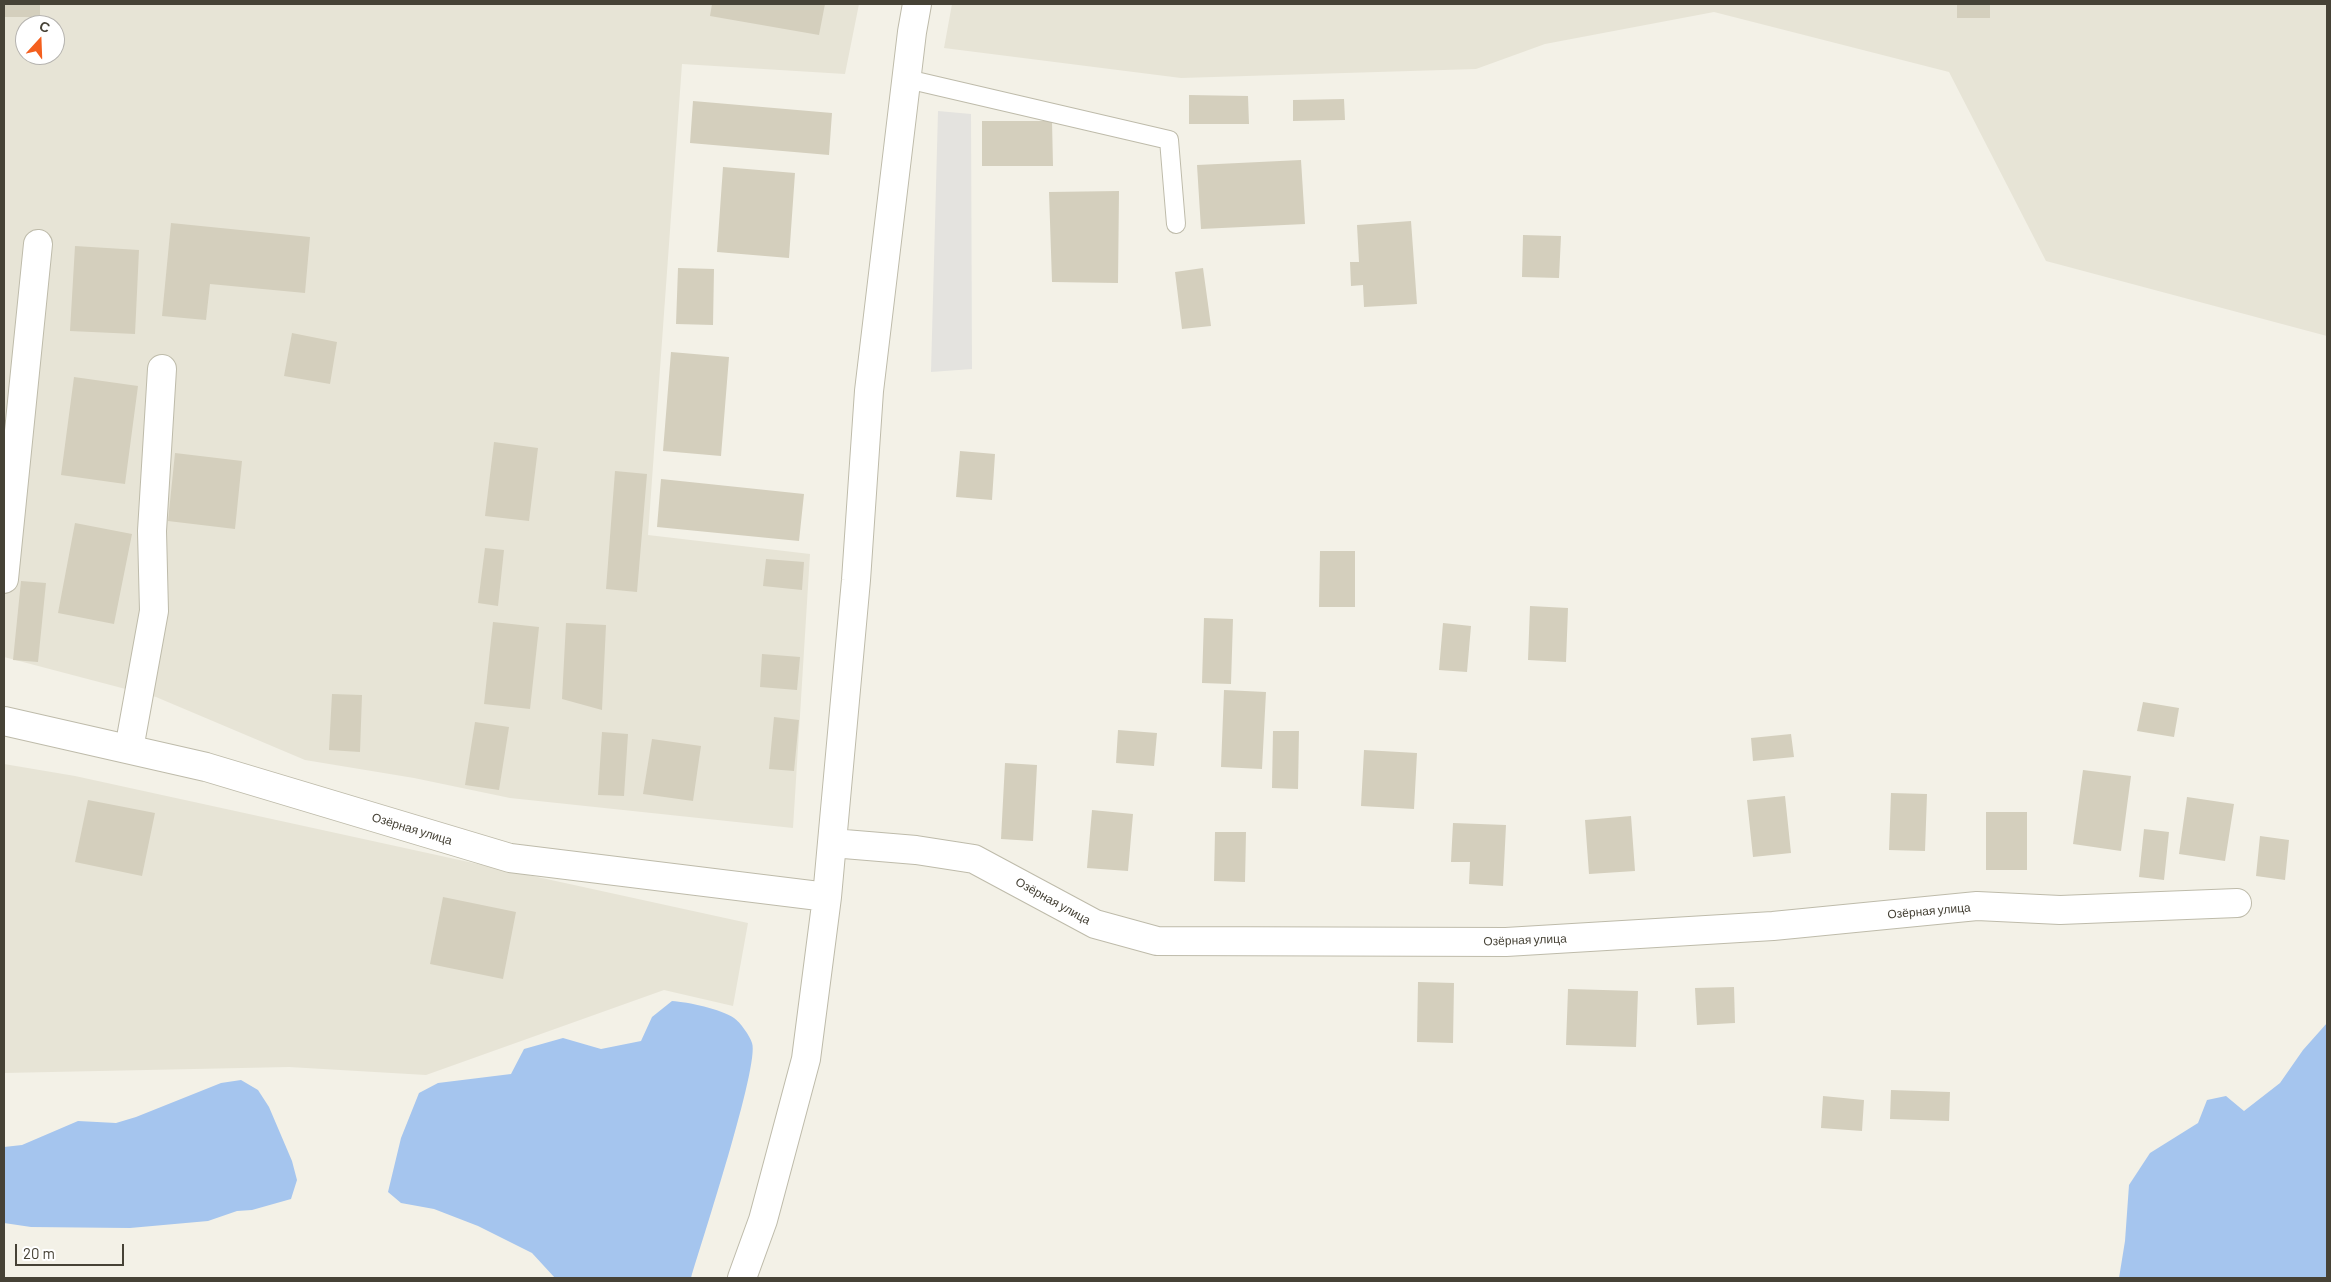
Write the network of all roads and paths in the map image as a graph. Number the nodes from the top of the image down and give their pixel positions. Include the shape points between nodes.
1 (917, 4) edge
2 (907, 79) junction
3 (1176, 224) dead end
4 (38, 244) dead end
5 (162, 369) dead end
6 (4, 579) edge
7 (4, 721) edge
8 (130, 749) junction
9 (832, 842) junction
10 (827, 897) junction
11 (2237, 903) dead end
12 (742, 1278) edge

1 - 2 street
2 - 3 lane via 1169,140
2 - 9 street via 869,391
4 - 6 street
5 - 8 street via 152,531 154,611
7 - 8 street, Озёрная улица
8 - 10 street, Озёрная улица via 206,766 510,858
9 - 10 street
9 - 11 street, Озёрная улица via 974,859 1095,924 1157,941 1506,942 1773,926 1978,906 2060,910
10 - 12 street via 806,1060 763,1220

